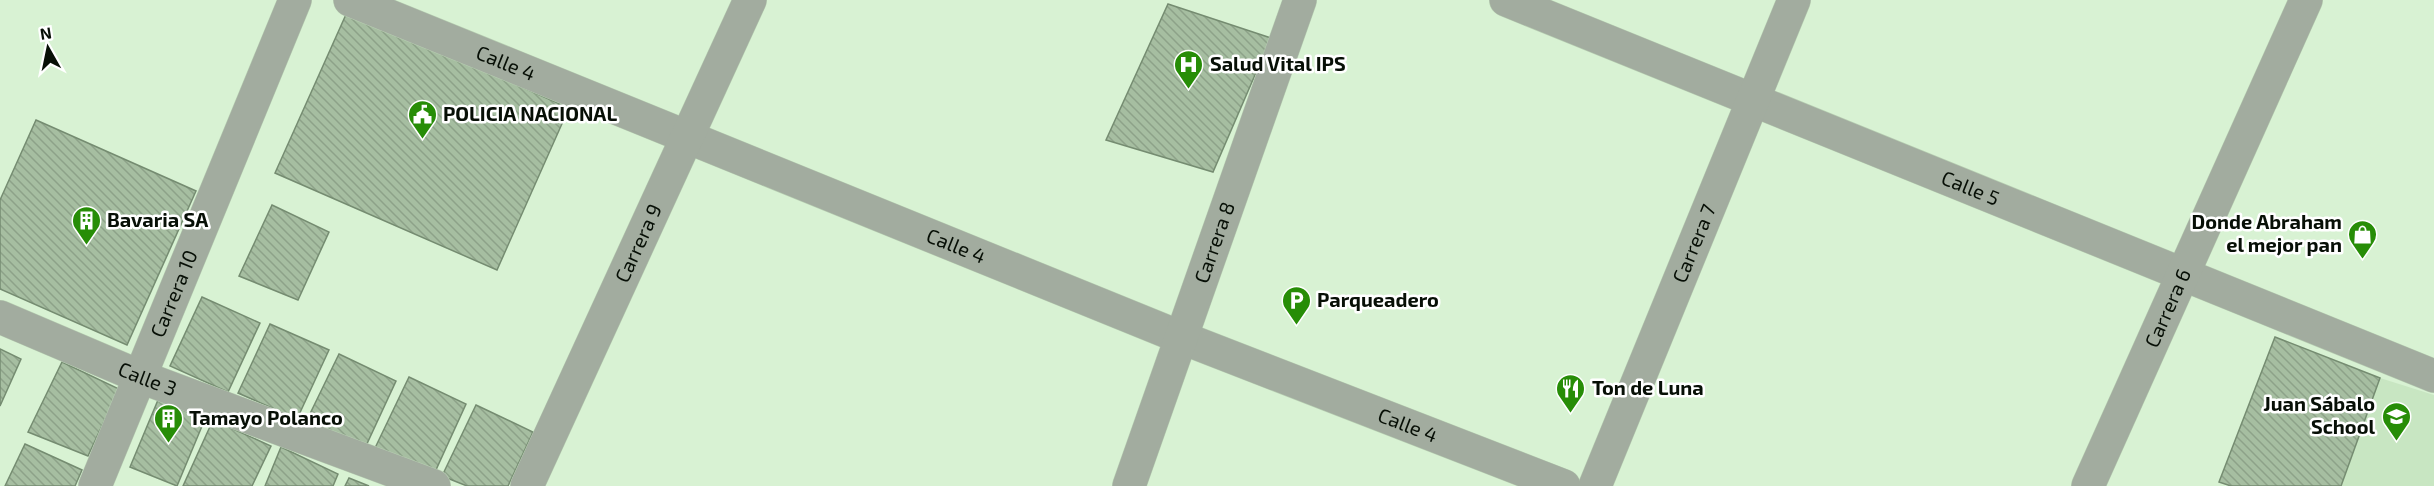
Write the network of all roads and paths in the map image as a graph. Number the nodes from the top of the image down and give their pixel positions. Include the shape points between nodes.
1 (295, 0) edge
2 (350, 0) edge
3 (750, 0) edge
4 (1300, 0) edge
5 (1506, 0) edge
6 (1794, 0) edge
7 (2306, 0) edge
8 (1753, 100) junction
9 (687, 137) junction
10 (2182, 276) junction
11 (0, 316) edge
12 (1180, 337) junction
13 (2434, 376) edge
14 (141, 377) junction
15 (95, 486) edge
16 (435, 486) edge
17 (527, 486) edge
18 (1129, 486) edge
19 (1564, 486) edge
20 (1595, 486) edge
21 (2088, 486) edge

1 - 14 street, Carrera 10
2 - 9 street, Calle 4
3 - 9 street, Carrera 9
4 - 12 street, Carrera 8
5 - 8 street, Calle 5
6 - 8 street, Carrera 7
7 - 10 street, Carrera 6
8 - 10 street, Calle 5
8 - 20 street, Carrera 7
9 - 12 street, Calle 4
9 - 17 street, Carrera 9
10 - 13 street, Calle 5
10 - 21 street, Carrera 6
11 - 14 street, Calle 3
12 - 18 street, Carrera 8
12 - 19 street, Calle 4
14 - 15 street, Carrera 10
14 - 16 street, Calle 3

